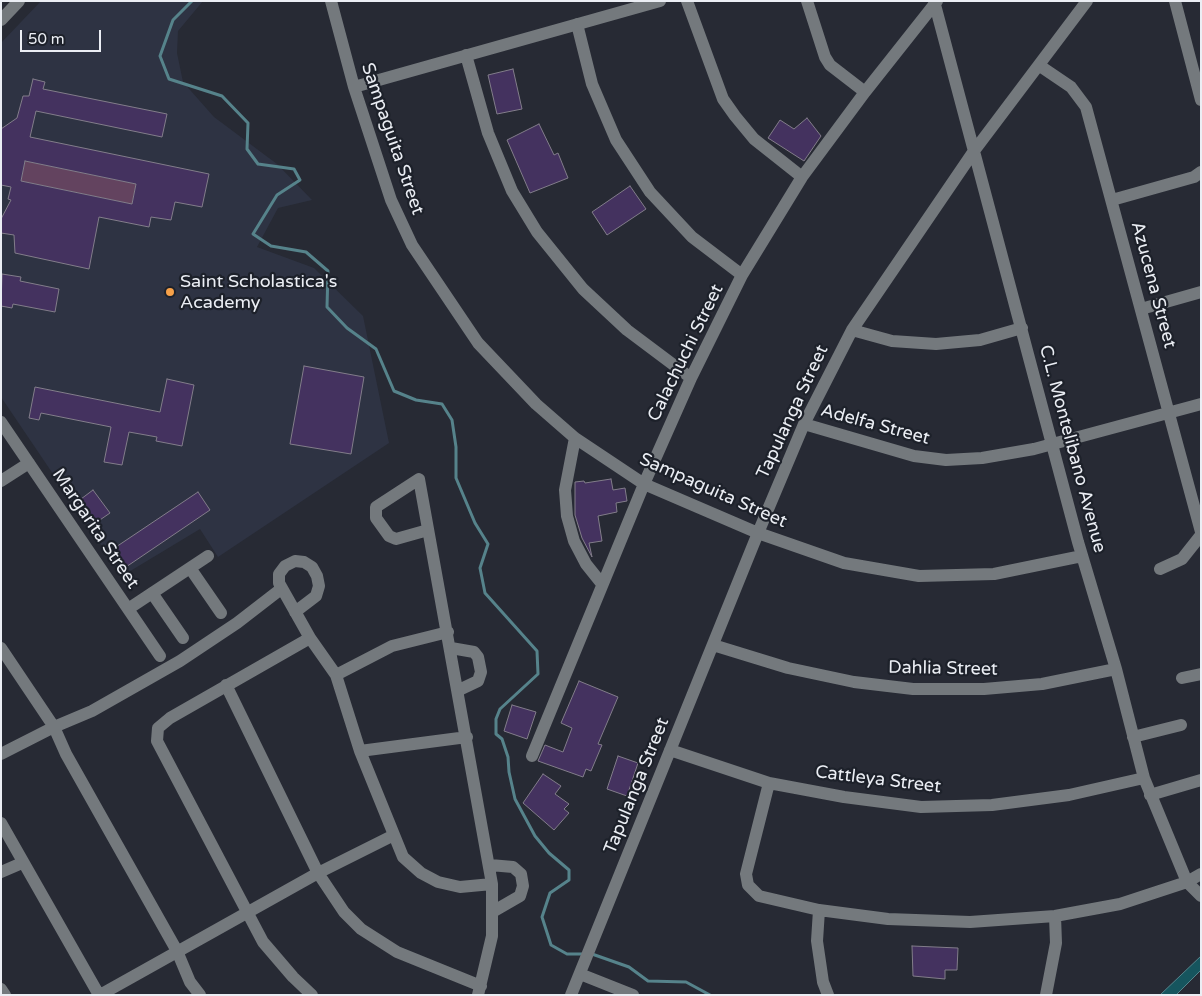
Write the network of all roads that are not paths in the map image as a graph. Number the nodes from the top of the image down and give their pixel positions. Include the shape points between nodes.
1 (19, 1) edge
2 (331, 1) edge
3 (660, 1) edge
4 (687, 1) edge
5 (807, 1) edge
6 (1086, 1) edge
7 (1175, 1) edge
8 (935, 2) edge
9 (633, 5) edge
10 (1, 20) edge
11 (576, 24) junction
12 (466, 55) junction
13 (1040, 66) junction
14 (354, 87) junction
15 (865, 92) junction
16 (1201, 100) edge
17 (974, 151) junction
18 (1201, 172) edge
19 (802, 177) junction
20 (1112, 200) junction
21 (742, 276) junction
22 (1201, 292) edge
23 (1141, 308) junction
24 (1022, 328) junction
25 (852, 330) junction
26 (690, 378) junction
27 (1201, 404) edge
28 (1169, 413) junction
29 (1, 422) edge
30 (804, 424) junction
31 (575, 438) junction
32 (1054, 443) junction
33 (29, 463) junction
34 (1, 481) edge
35 (644, 484) junction
36 (1199, 518) edge
37 (428, 530) junction
38 (758, 533) junction
39 (1201, 533) edge
40 (208, 556) dead end
41 (1082, 556) junction
42 (190, 568) junction
43 (1160, 569) dead end
44 (602, 584) junction
45 (280, 588) junction
46 (152, 593) junction
47 (128, 609) junction
48 (295, 612) junction
49 (221, 613) dead end
50 (448, 632) junction
51 (183, 638) dead end
52 (310, 638) junction
53 (713, 645) junction
54 (1, 648) edge
55 (451, 648) junction
56 (160, 656) dead end
57 (1116, 669) junction
58 (1201, 674) edge
59 (336, 675) junction
60 (1182, 678) dead end
61 (226, 685) junction
62 (459, 690) junction
63 (1181, 725) dead end
64 (54, 727) junction
65 (467, 737) junction
66 (1133, 737) junction
67 (670, 750) junction
68 (360, 751) junction
69 (1, 754) edge
70 (532, 756) dead end
71 (1144, 778) junction
72 (1201, 780) edge
73 (769, 782) junction
74 (1150, 794) junction
75 (1, 824) edge
76 (394, 835) junction
77 (22, 863) junction
78 (490, 865) junction
79 (1, 872) edge
80 (318, 873) junction
81 (1201, 874) edge
82 (1187, 882) junction
83 (492, 884) junction
84 (1201, 896) edge
85 (819, 910) junction
86 (494, 911) junction
87 (249, 912) junction
88 (1055, 916) junction
89 (177, 951) junction
90 (580, 974) junction
91 (1, 989) edge
92 (480, 991) edge
93 (5, 995) edge
94 (100, 995) edge
95 (200, 995) edge
96 (312, 995) edge
97 (571, 995) edge
98 (633, 995) edge
99 (828, 995) edge
100 (1046, 995) edge

1 - 10 street
2 - 14 street, Sampaguita Street
3 - 9 street
4 - 19 street via 723,99 734,116 754,139
5 - 15 street via 830,65
6 - 13 street, Tapulanga Street
7 - 16 street
8 - 15 street, Calachuchi Street
8 - 17 street, C.L. Montelibano Avenue
9 - 11 street
11 - 12 street
11 - 21 street via 592,84 616,140 645,184 692,237
12 - 14 street
12 - 26 street via 488,133 512,192 537,232 589,295 627,330
13 - 17 street, Tapulanga Street
13 - 20 street, Azucena Street via 1071,87 1083,102
14 - 31 street, Sampaguita Street via 391,200 417,253 478,343 536,404
15 - 19 street, Calachuchi Street
17 - 24 street, C.L. Montelibano Avenue
17 - 25 street, Tapulanga Street
18 - 20 street via 1194,177
19 - 21 street, Calachuchi Street
20 - 23 street, Azucena Street
21 - 26 street, Calachuchi Street
22 - 23 street
23 - 28 street, Azucena Street
24 - 25 street via 980,340 936,344 892,341
24 - 32 street, C.L. Montelibano Avenue
25 - 30 street, Tapulanga Street
26 - 35 street, Calachuchi Street
27 - 28 street, Adelfa Street
28 - 32 street, Adelfa Street
28 - 36 street, Azucena Street
29 - 33 street, Margarita Street
30 - 32 street, Adelfa Street via 914,456 946,460 982,458
30 - 38 street, Tapulanga Street
31 - 35 street, Sampaguita Street
31 - 44 street via 565,490 567,516 582,556
32 - 41 street, C.L. Montelibano Avenue
33 - 34 street
33 - 47 street, Margarita Street
35 - 38 street, Sampaguita Street
35 - 44 street, Calachuchi Street
36 - 39 street, Azucena Street
37 - 37 street via 419,479 376,507 376,518 389,536 396,539
37 - 50 street
38 - 41 street, Sampaguita Street via 844,563 919,576 994,574
38 - 53 street, Tapulanga Street
39 - 43 street via 1182,559
40 - 42 street
41 - 57 street, C.L. Montelibano Avenue
42 - 46 street
42 - 49 street
44 - 70 street, Calachuchi Street
45 - 48 street
45 - 48 street via 279,574 285,566 295,561 312,567 319,586 316,596
45 - 64 street via 180,661 92,711
46 - 47 street
46 - 51 street
47 - 56 street, Margarita Street
48 - 52 street
50 - 55 street
50 - 59 street via 392,646
52 - 59 street
52 - 61 street
53 - 57 street, Dahlia Street via 788,668 854,682 913,689 984,689 1042,684
53 - 67 street, Tapulanga Street
54 - 64 street
55 - 62 street
55 - 62 street via 474,652 481,672 478,681
57 - 66 street, C.L. Montelibano Avenue
58 - 60 street
59 - 68 street
61 - 80 street
61 - 87 street via 170,718 158,728 157,741
62 - 65 street
63 - 66 street
64 - 69 street
64 - 89 street
65 - 68 street
65 - 78 street
66 - 71 street, C.L. Montelibano Avenue
67 - 73 street, Cattleya Street
67 - 90 street, Tapulanga Street
68 - 76 street
71 - 73 street, Cattleya Street via 1040,799 992,805 921,807 844,797
71 - 74 street, C.L. Montelibano Avenue
72 - 74 street
73 - 85 street via 746,874 748,885 759,896
74 - 82 street, C.L. Montelibano Avenue
75 - 77 street
76 - 80 street
76 - 83 street via 403,857 421,873 438,882 460,887
77 - 79 street
77 - 94 street
78 - 83 street
78 - 86 street via 513,867 521,874 523,886 520,896
80 - 87 street
80 - 92 street via 344,912 379,942
81 - 82 street
82 - 84 street, C.L. Montelibano Avenue
82 - 88 street via 1120,904
83 - 86 street
85 - 88 street via 888,919 961,922
85 - 99 street via 817,941
86 - 92 street via 489,955
87 - 89 street
87 - 96 street via 263,942
88 - 100 street via 1056,944
89 - 94 street
89 - 95 street via 190,982
90 - 97 street, Tapulanga Street
90 - 98 street
91 - 93 street

